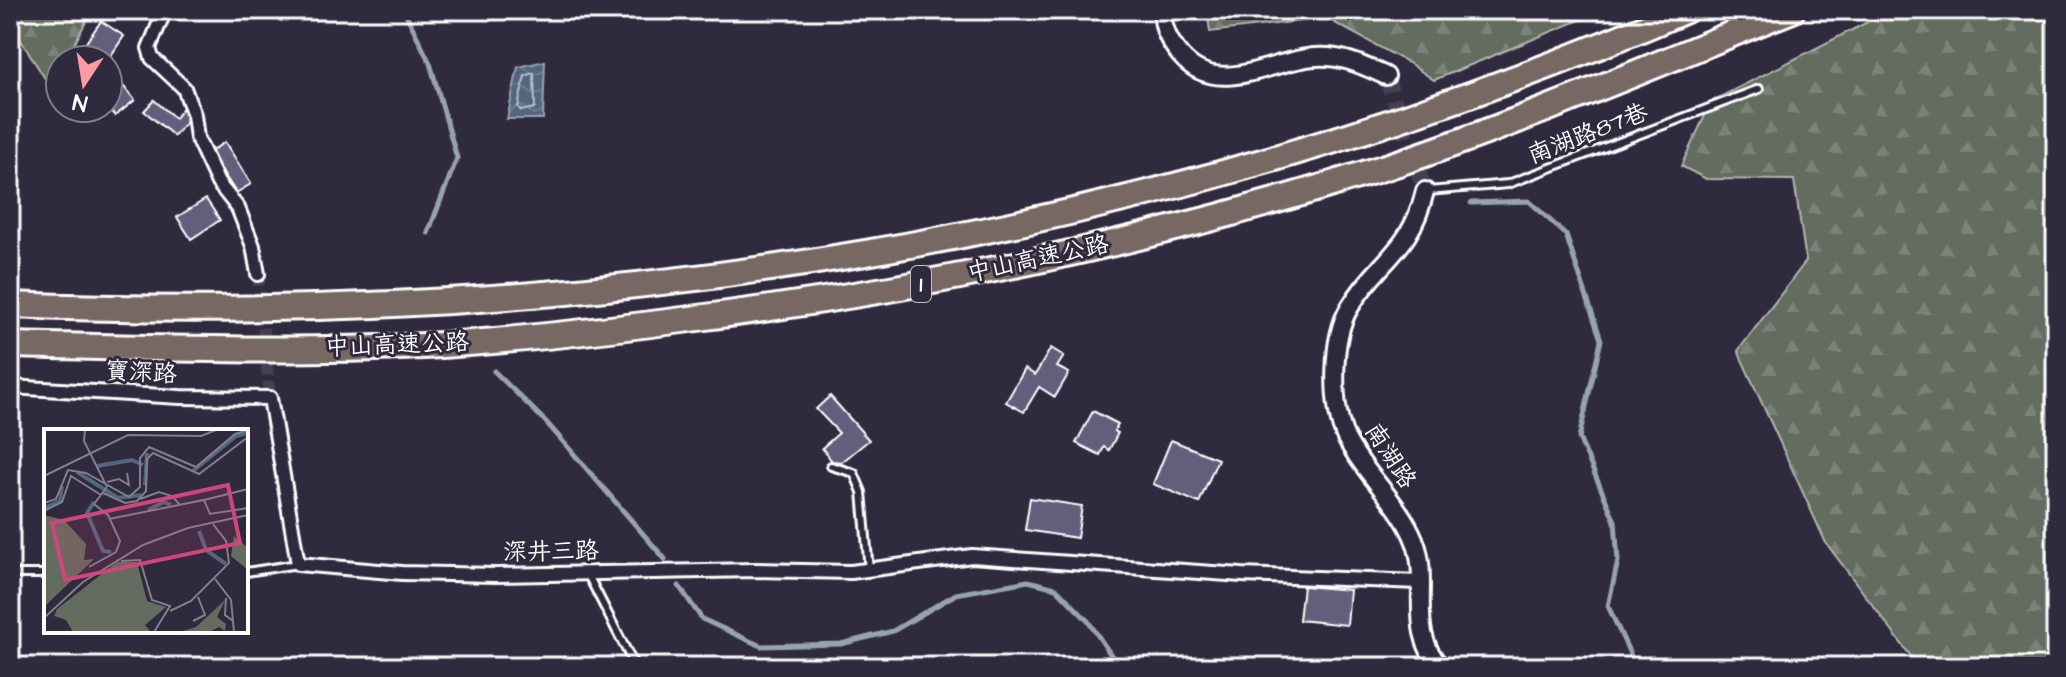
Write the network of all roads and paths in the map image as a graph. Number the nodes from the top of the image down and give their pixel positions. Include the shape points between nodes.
1 (165, 10) edge
2 (1162, 10) edge
3 (1686, 10) edge
4 (1792, 10) edge
5 (1386, 76) dead end
6 (1759, 89) dead end
7 (1425, 191) joint
8 (258, 274) tunnel mouth
9 (10, 305) edge
10 (10, 345) edge
11 (10, 387) edge
12 (831, 466) dead end
13 (298, 564) junction
14 (869, 571) junction
15 (248, 572) edge
16 (587, 573) junction
17 (10, 574) edge
18 (44, 574) edge
19 (1419, 582) junction
20 (635, 667) edge
21 (1441, 667) edge

1 - 8 street via 149,48 152,58 184,88 197,138 218,183 238,208
2 - 5 street via 1168,40 1186,63 1206,74 1227,77 1313,57 1348,58
3 - 9 highway, 中山高速公路 / 1 via 1459,101 1310,149 1093,209 836,260 668,283 437,303 207,309
4 - 10 highway, 中山高速公路 / 1 via 1503,128 1384,168 1101,247 931,282 697,318 423,346 234,350
6 - 7 lane, 南湖路87巷 via 1508,184
7 - 19 street, 南湖路 via 1418,220 1347,310 1335,373 1346,437 1414,539
11 - 13 street, 寶深路 via 270,398
12 - 14 lane via 854,473 862,492
13 - 15 lane
13 - 16 street, 深井三路 via 402,573
14 - 16 street, 深井三路
14 - 19 street, 深井三路 via 972,556
16 - 20 lane
17 - 18 lane
19 - 21 street, 南湖路 via 1419,625

